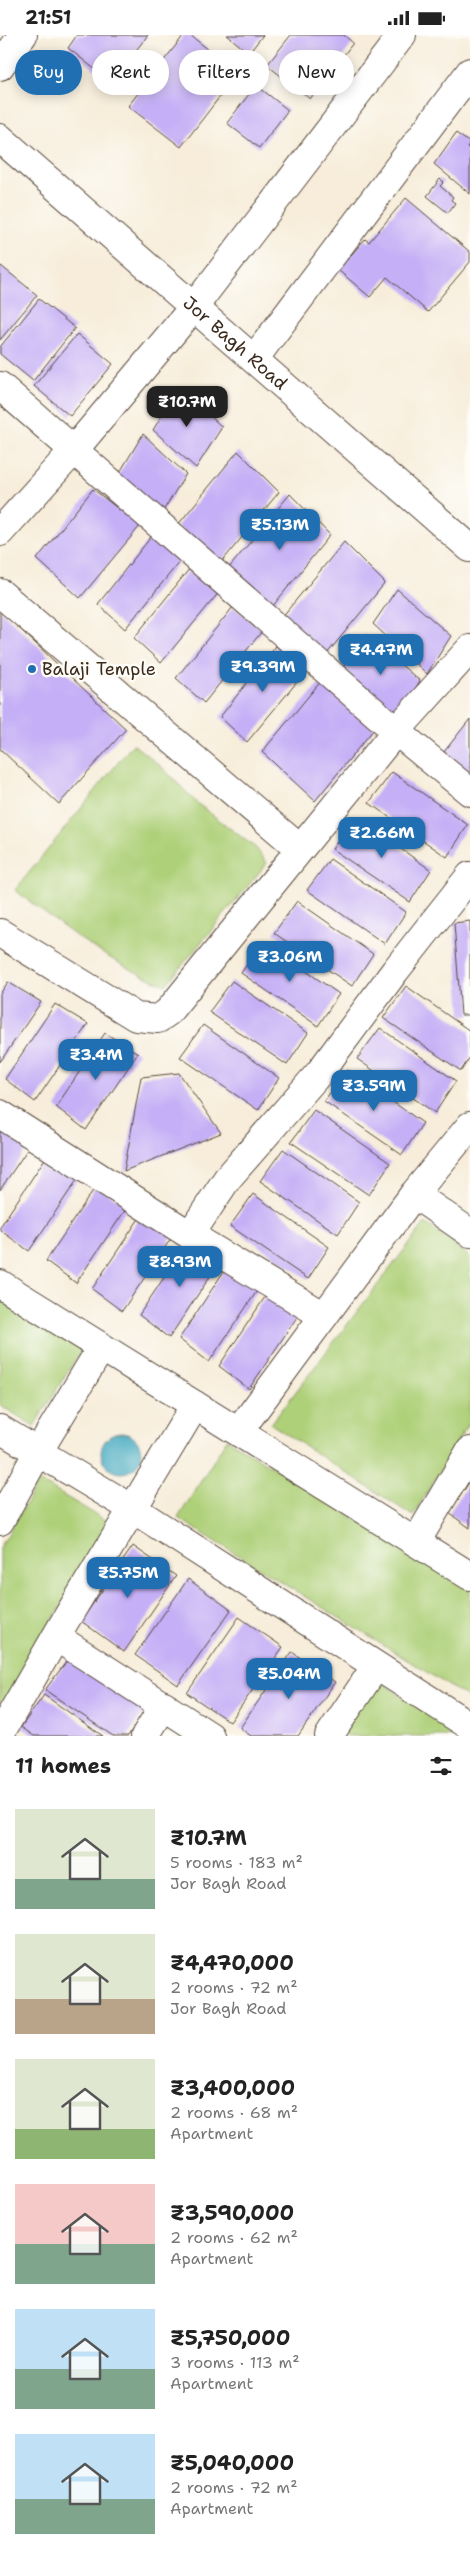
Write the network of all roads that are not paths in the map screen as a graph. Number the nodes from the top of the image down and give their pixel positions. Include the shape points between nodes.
1 (23, 35) edge
2 (402, 35) edge
3 (0, 66) edge
4 (470, 72) edge
5 (0, 138) edge
6 (193, 308) junction
7 (254, 359) junction
8 (0, 386) edge
9 (74, 450) junction
10 (0, 532) edge
11 (470, 548) edge
12 (0, 593) edge
13 (470, 649) edge
14 (396, 731) junction
15 (470, 791) edge
16 (299, 848) junction
17 (470, 876) edge
18 (0, 933) edge
19 (0, 1114) edge
20 (470, 1126) edge
21 (414, 1195) junction
22 (470, 1233) edge
23 (190, 1235) junction
24 (0, 1284) edge
25 (324, 1316) junction
26 (101, 1348) junction
27 (195, 1405) junction
28 (0, 1429) edge
29 (239, 1431) junction
30 (470, 1451) edge
31 (38, 1452) junction
32 (133, 1509) junction
33 (0, 1521) edge
34 (416, 1542) junction
35 (470, 1577) edge
36 (56, 1637) junction
37 (376, 1666) junction
38 (164, 1705) junction
39 (470, 1727) edge
40 (0, 1734) edge
41 (145, 1736) edge
42 (210, 1736) edge
43 (329, 1736) edge
44 (465, 1736) edge

1 - 3 street
2 - 6 street
4 - 7 street
5 - 6 street, Jor Bagh Road
6 - 7 street, Jor Bagh Road
6 - 9 street
7 - 11 street, Jor Bagh Road
8 - 9 street
9 - 10 street
9 - 14 street
12 - 16 street
13 - 14 street
14 - 15 street
14 - 16 street
16 - 18 street via 168,1012 158,1019 136,1017
17 - 23 street via 320,1072 227,1179
19 - 23 street
20 - 21 street
21 - 22 street
21 - 25 street
23 - 25 street
24 - 26 street
25 - 29 street
26 - 27 street
26 - 31 street
27 - 29 street
27 - 32 street
28 - 31 street
29 - 34 street
30 - 34 street
31 - 32 street
31 - 33 street
32 - 36 street
32 - 37 street
34 - 35 street
36 - 38 street
36 - 40 street
37 - 39 street
37 - 43 street
38 - 41 street
38 - 42 street
39 - 44 street

